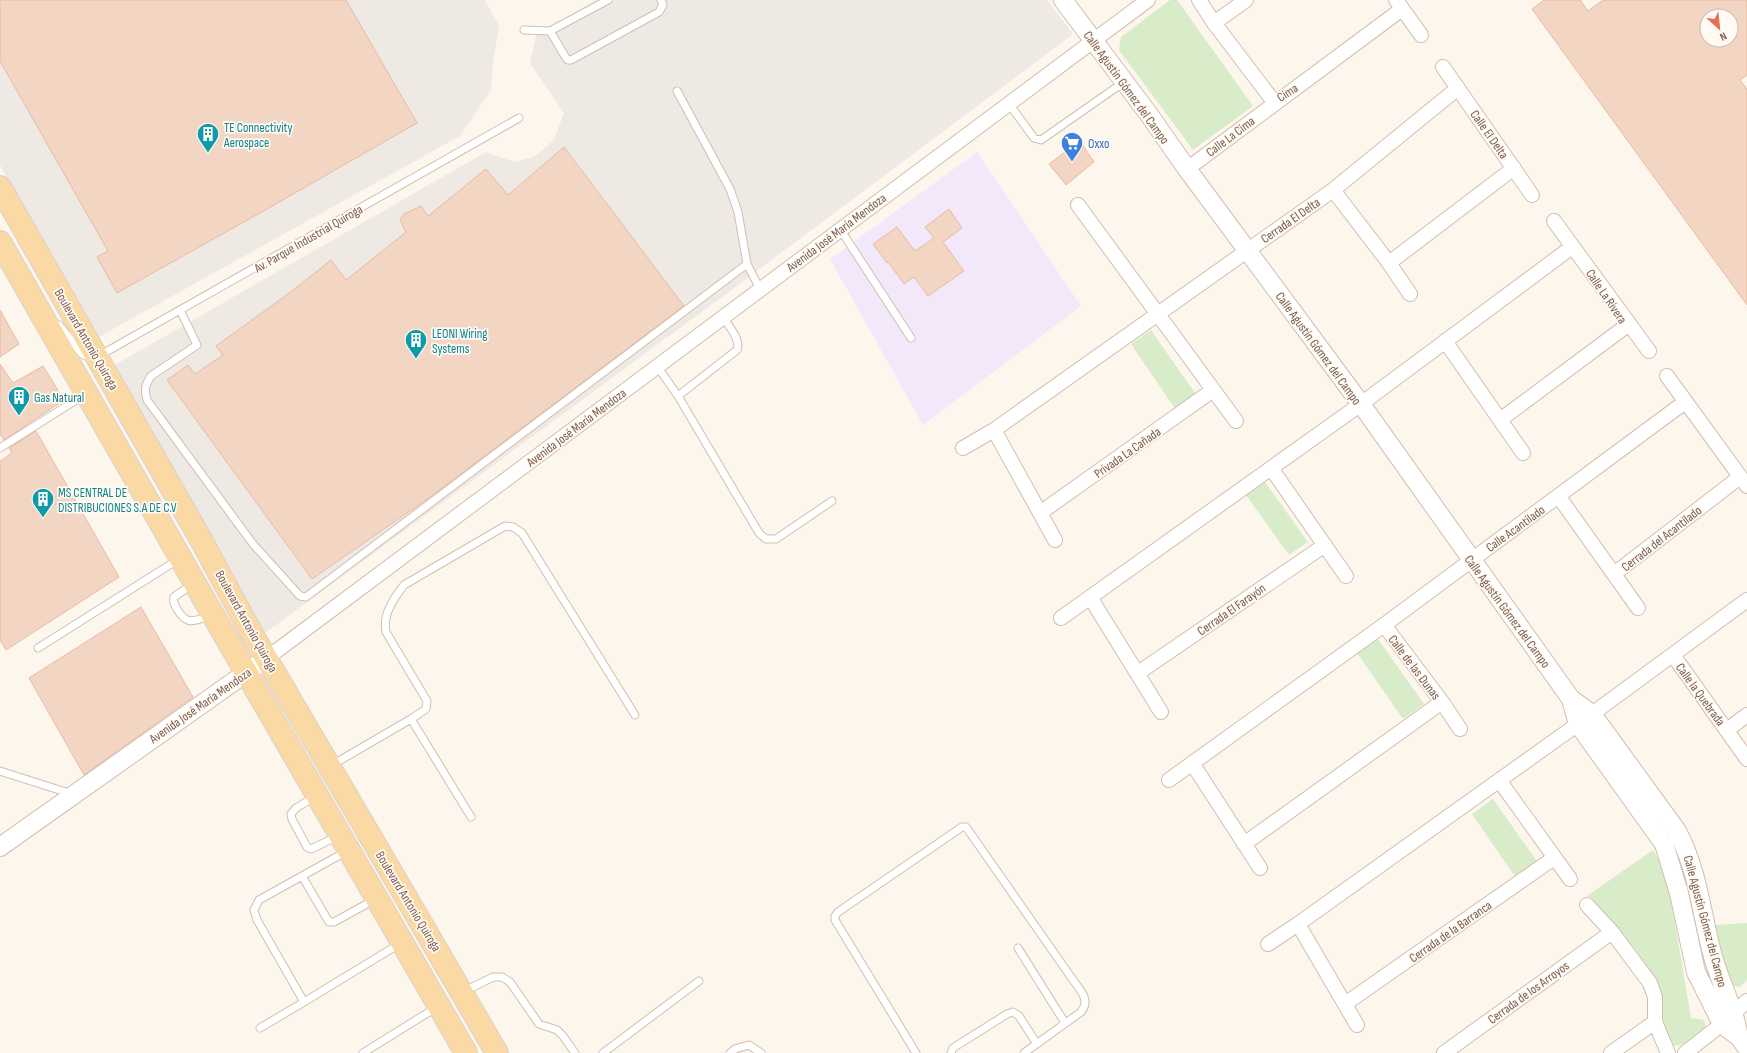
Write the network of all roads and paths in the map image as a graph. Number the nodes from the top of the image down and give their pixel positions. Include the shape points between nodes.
1 (608, 0) edge
2 (661, 0) edge
3 (1063, 0) edge
4 (1199, 0) edge
5 (1246, 0) edge
6 (1141, 2) edge
7 (1399, 4) edge
8 (1214, 23) junction
9 (524, 30) dead end
10 (550, 31) junction
11 (1421, 35) dead end
12 (1093, 41) junction
13 (1444, 67) dead end
14 (1124, 82) junction
15 (1458, 88) junction
16 (677, 91) dead end
17 (1274, 102) junction
18 (1009, 104) junction
19 (519, 118) dead end
20 (1514, 168) junction
21 (1187, 169) junction
22 (0, 187) edge
23 (1333, 190) junction
24 (1532, 195) dead end
25 (1078, 205) dead end
26 (1554, 221) dead end
27 (840, 230) junction
28 (0, 242) edge
29 (1572, 247) junction
30 (1247, 250) junction
31 (1389, 263) junction
32 (747, 264) junction
33 (760, 289) junction
34 (1410, 294) dead end
35 (32, 298) junction
36 (180, 310) junction
37 (1158, 314) junction
38 (723, 317) junction
39 (1629, 324) junction
40 (911, 338) dead end
41 (1445, 342) junction
42 (1649, 351) dead end
43 (97, 357) junction
44 (658, 366) junction
45 (1667, 376) dead end
46 (1214, 390) junction
47 (86, 394) junction
48 (678, 396) junction
49 (1686, 402) junction
50 (1361, 404) junction
51 (1500, 420) junction
52 (1236, 421) dead end
53 (994, 430) junction
54 (0, 448) edge
55 (963, 448) dead end
56 (1523, 453) dead end
57 (1271, 468) junction
58 (1744, 481) edge
59 (1559, 496) junction
60 (832, 501) dead end
61 (1040, 513) junction
62 (1055, 540) dead end
63 (1325, 544) junction
64 (181, 558) junction
65 (1471, 560) junction
66 (1614, 574) junction
67 (1346, 576) dead end
68 (195, 583) junction
69 (1090, 597) junction
70 (1747, 600) edge
71 (1638, 608) dead end
72 (213, 615) junction
73 (1062, 618) dead end
74 (1384, 626) junction
75 (38, 648) dead end
76 (1673, 655) junction
77 (267, 658) junction
78 (246, 673) junction
79 (1138, 673) junction
80 (1442, 702) junction
81 (1161, 712) dead end
82 (635, 715) dead end
83 (1747, 715) edge
84 (411, 719) junction
85 (1585, 719) junction
86 (1460, 729) dead end
87 (1727, 730) junction
88 (1747, 759) edge
89 (1192, 763) junction
90 (330, 766) junction
91 (0, 771) edge
92 (1169, 780) dead end
93 (1499, 780) junction
94 (74, 795) junction
95 (317, 795) junction
96 (471, 817) dead end
97 (344, 843) junction
98 (1244, 844) junction
99 (0, 847) edge
100 (1554, 858) junction
101 (1260, 868) dead end
102 (302, 876) junction
103 (1570, 879) dead end
104 (1697, 885) junction
105 (1680, 893) junction
106 (377, 899) junction
107 (1587, 904) dead end
108 (1298, 924) junction
109 (1612, 932) junction
110 (402, 943) junction
111 (1268, 944) dead end
112 (1018, 948) dead end
113 (699, 981) dead end
114 (463, 993) junction
115 (1747, 1001) edge
116 (304, 1002) junction
117 (1346, 1004) junction
118 (438, 1006) junction
119 (1728, 1019) junction
120 (1655, 1022) junction
121 (1065, 1023) junction
122 (1357, 1026) dead end
123 (260, 1028) dead end
124 (1743, 1042) edge
125 (1037, 1044) junction
126 (363, 1053) edge
127 (466, 1053) edge
128 (497, 1053) edge
129 (576, 1053) edge
130 (603, 1053) edge
131 (730, 1053) edge
132 (761, 1053) edge
133 (916, 1053) edge
134 (951, 1053) edge
135 (1024, 1053) edge
136 (1444, 1053) edge
137 (1611, 1053) edge
138 (1668, 1053) edge
139 (1685, 1053) edge

1 - 10 lane
2 - 10 lane via 663,5 659,12 571,60 566,58
3 - 12 street, Calle Agustín Gómez del Campo
4 - 8 street, Cima
5 - 8 street
6 - 12 street, Avenida José María Mendoza
7 - 11 street
7 - 17 street, Cima
8 - 17 street, Cima
9 - 10 lane
12 - 14 street, Calle Agustín Gómez del Campo
12 - 18 street, Avenida José María Mendoza
13 - 15 street
14 - 18 lane via 1041,140 1034,138
14 - 21 street, Calle Agustín Gómez del Campo
15 - 20 street, Calle El Delta
15 - 23 street
16 - 32 lane via 730,189 738,212
17 - 21 street, Calle La Cima
18 - 27 street, Avenida José María Mendoza
19 - 36 lane, Av. Parque Industrial Quiroga
20 - 24 street
20 - 31 street, Calle El Delta
21 - 30 street, Calle Agustín Gómez del Campo
22 - 43 main road, Boulevard Antonio Quiroga
23 - 30 street, Cerrada El Delta
23 - 31 street
25 - 37 street
26 - 29 street, Calle La Rivera
27 - 33 street, Avenida José María Mendoza
27 - 40 lane
28 - 35 main road, Boulevard Antonio Quiroga
29 - 39 street, Calle La Rivera
29 - 41 street
30 - 37 street
30 - 50 street, Calle Agustín Gómez del Campo
31 - 34 street
32 - 33 lane
32 - 36 lane via 306,597 300,596 253,544 144,392 151,376 197,345
33 - 38 street, Avenida José María Mendoza
35 - 43 lane via 40,302 82,354
35 - 47 main road, Boulevard Antonio Quiroga
36 - 43 lane, Av. Parque Industrial Quiroga
37 - 46 street
37 - 53 street
38 - 44 street, Avenida José María Mendoza
38 - 48 lane via 737,339 737,350
39 - 42 street
39 - 51 street, Calle La Rivera
41 - 50 street
41 - 51 street
43 - 77 main road, Boulevard Antonio Quiroga
44 - 48 lane
44 - 77 street, Avenida José María Mendoza
45 - 49 street, Cerrada del Acantilado
46 - 52 street
46 - 61 street, Privada La Cañada
47 - 54 lane
47 - 64 main road, Boulevard Antonio Quiroga
48 - 60 lane via 758,533 766,539 776,538
49 - 58 street, Cerrada del Acantilado
49 - 59 street
50 - 57 street
50 - 65 street, Calle Agustín Gómez del Campo
51 - 56 street
53 - 55 street
53 - 61 street
57 - 63 street
57 - 69 street
58 - 66 street, Cerrada del Acantilado
59 - 65 street, Calle Acantilado
59 - 66 street
61 - 62 street
63 - 67 street
63 - 79 street, Cerrada El Farayón
64 - 68 main road, Boulevard Antonio Quiroga
64 - 75 lane
65 - 74 street, Calle Acantilado
65 - 85 street, Calle Agustín Gómez del Campo
66 - 71 street, Cerrada del Acantilado
68 - 72 main road, Boulevard Antonio Quiroga
68 - 72 lane via 174,597 174,604 186,620 192,621
69 - 73 street
69 - 79 street
70 - 76 street, Calle la Quebrada
72 - 78 main road, Boulevard Antonio Quiroga
74 - 80 street, Calle de las Dunas
74 - 89 street, Calle de las Dunas
76 - 85 street
76 - 87 street, Calle la Quebrada
77 - 78 street, Avenida José María Mendoza
77 - 90 main road, Boulevard Antonio Quiroga
78 - 94 street, Avenida José María Mendoza
78 - 95 main road, Boulevard Antonio Quiroga
79 - 81 street
80 - 86 street
80 - 98 street, Calle de las Dunas
82 - 84 lane via 522,533 513,526 505,526 404,585 393,599 384,623 386,632 427,701 426,709
83 - 87 street, Calle la Quebrada
84 - 90 lane
84 - 96 lane
85 - 93 street
85 - 104 street, Calle Agustín Gómez del Campo via 1677,831 1687,852
85 - 105 street, Calle Agustín Gómez del Campo via 1659,836 1668,853
87 - 88 street
89 - 92 street, Calle de las Dunas
89 - 98 street
90 - 114 main road, Boulevard Antonio Quiroga
91 - 94 lane
93 - 100 street
93 - 108 street
94 - 99 street, Avenida José María Mendoza
95 - 97 main road, Boulevard Antonio Quiroga
95 - 97 lane via 291,814 307,847 311,849
97 - 102 lane
97 - 106 main road, Boulevard Antonio Quiroga
98 - 101 street
100 - 103 street
100 - 117 street, Cerrada de la Barranca
102 - 106 lane via 329,922 334,922
102 - 116 lane via 259,900 254,910 256,920
104 - 105 street
104 - 119 street, Calle Agustín Gómez del Campo
105 - 119 street, Calle Agustín Gómez del Campo via 1696,972
106 - 110 main road, Boulevard Antonio Quiroga
107 - 109 street
108 - 111 street
108 - 117 street
109 - 120 street via 1650,983 1655,997
109 - 136 street, Cerrada de los Arroyos
110 - 116 lane
110 - 118 main road, Boulevard Antonio Quiroga
112 - 121 lane
113 - 130 lane
114 - 128 main road, Boulevard Antonio Quiroga
114 - 129 lane via 493,977 502,977 510,982 539,1024 556,1030
115 - 119 street
116 - 123 lane
117 - 122 street
118 - 126 lane
118 - 127 main road, Boulevard Antonio Quiroga
119 - 124 street, Calle Agustín Gómez del Campo
119 - 139 street
120 - 137 street
120 - 138 street
121 - 125 lane
121 - 133 lane via 1082,1012 1085,1007 1084,998 969,829 962,827 835,916 835,920
125 - 134 lane via 1019,1016 1013,1012 953,1048
125 - 135 lane
131 - 132 lane via 749,1045

